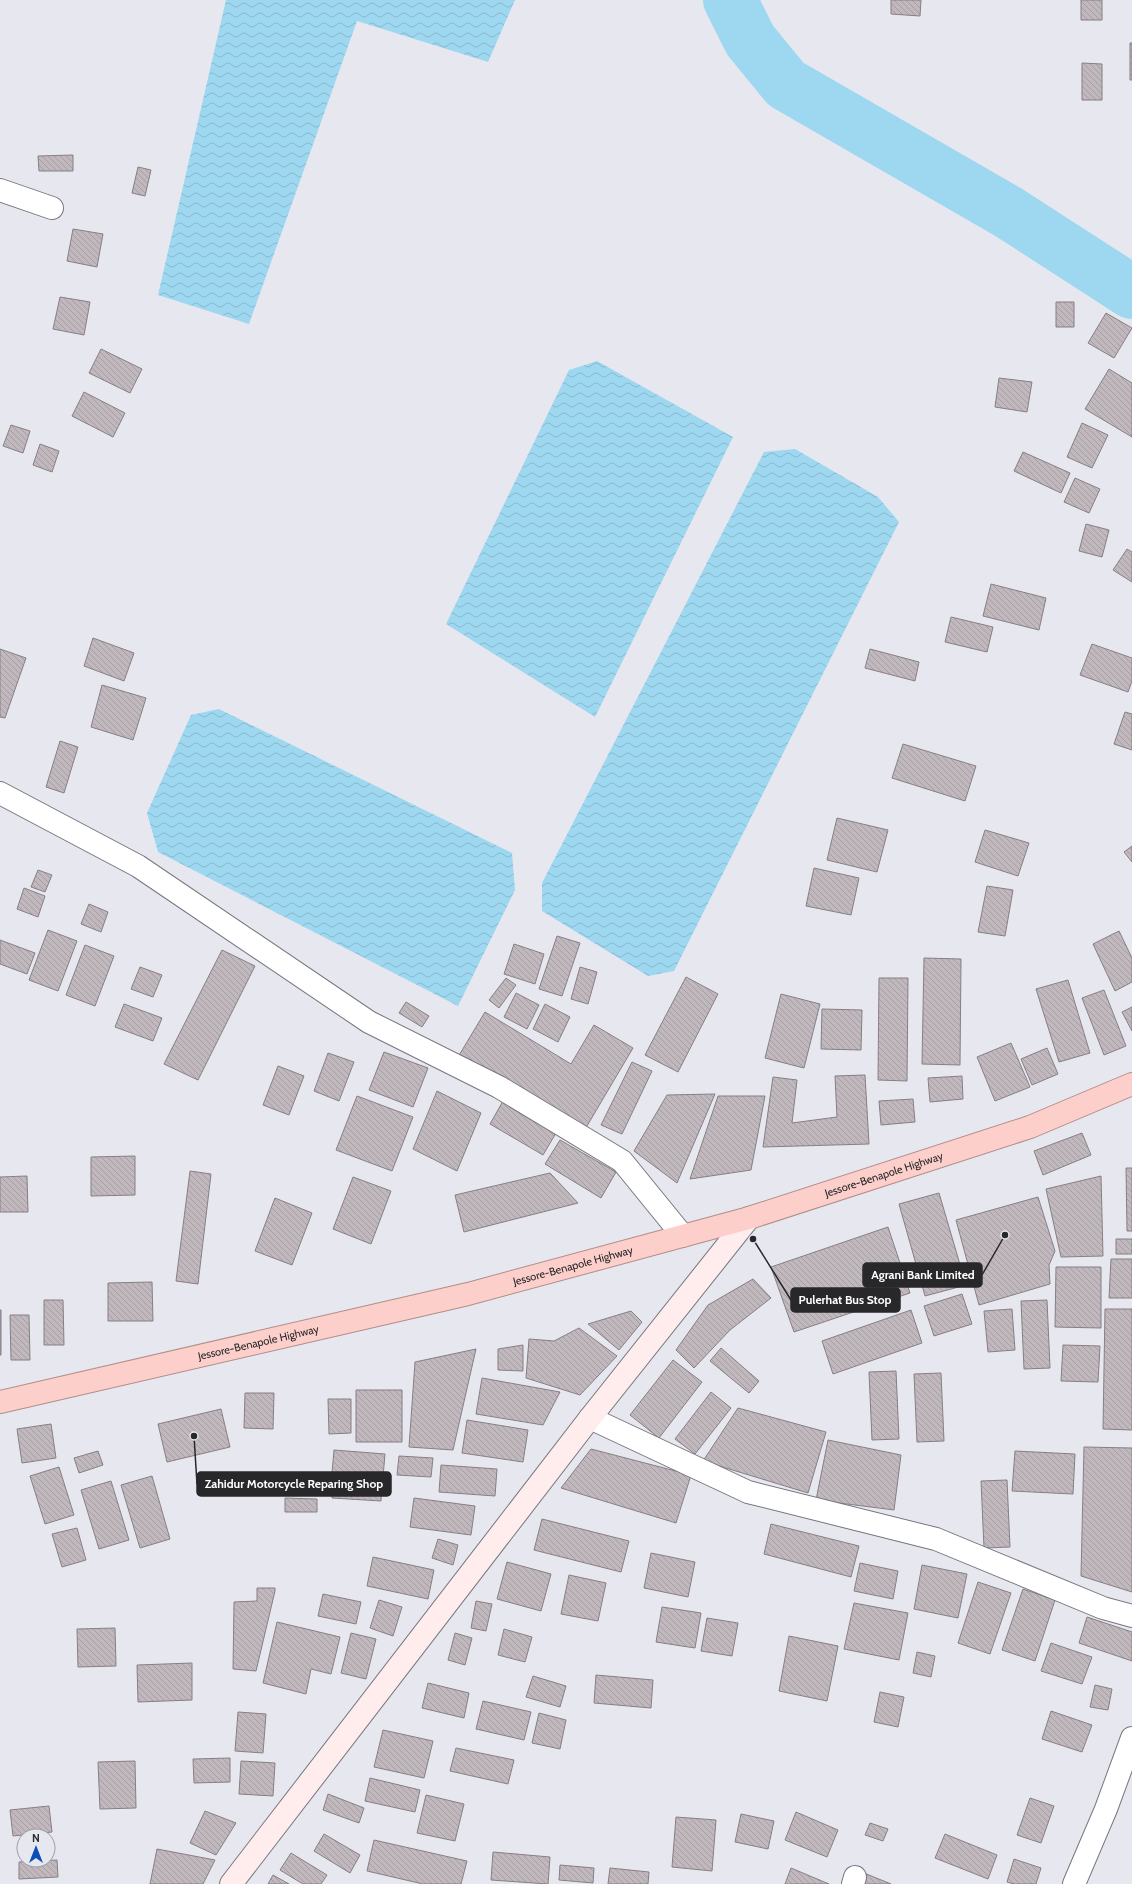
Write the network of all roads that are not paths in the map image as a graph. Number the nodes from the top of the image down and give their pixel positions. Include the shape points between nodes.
1 (0, 190) edge
2 (52, 208) dead end
3 (0, 793) edge
4 (1132, 1084) edge
5 (749, 1218) junction
6 (683, 1236) junction
7 (0, 1402) edge
8 (590, 1418) junction
9 (1132, 1616) edge
10 (1132, 1738) edge
11 (231, 1884) edge
12 (1074, 1884) edge

1 - 2 street
3 - 6 street via 138,866 369,1022 499,1087 622,1161
4 - 5 highway, Jessore-Benapole Highway via 1030,1127
5 - 6 highway, Jessore-Benapole Highway
5 - 8 main road
6 - 7 highway, Jessore-Benapole Highway via 468,1294
8 - 9 street via 748,1492 936,1539 1102,1608
8 - 11 main road
10 - 12 street via 1106,1809

